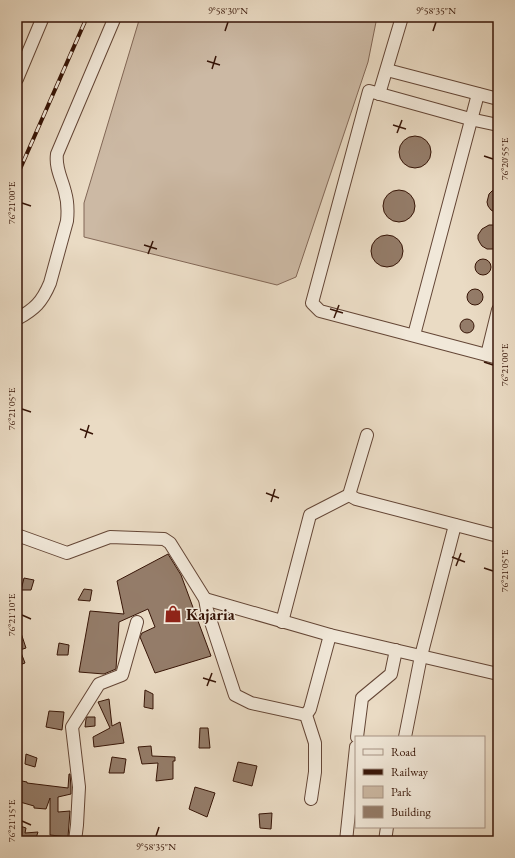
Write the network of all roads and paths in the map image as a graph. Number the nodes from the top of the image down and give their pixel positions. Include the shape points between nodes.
1 (43, 17) edge
2 (115, 17) edge
3 (402, 17) edge
4 (387, 70) junction
5 (17, 79) edge
6 (379, 94) junction
7 (478, 94) junction
8 (498, 99) edge
9 (470, 119) junction
10 (498, 125) edge
11 (498, 310) edge
12 (17, 319) edge
13 (414, 335) junction
14 (492, 356) edge
15 (367, 435) dead end
16 (349, 495) junction
17 (455, 525) junction
18 (17, 535) edge
19 (498, 536) edge
20 (205, 600) junction
21 (137, 622) dead end
22 (282, 622) junction
23 (330, 635) junction
24 (396, 650) junction
25 (421, 656) junction
26 (498, 674) edge
27 (306, 715) junction
28 (357, 736) edge
29 (405, 736) edge
30 (355, 756) edge
31 (311, 799) dead end
32 (387, 828) edge
33 (75, 841) edge
34 (346, 841) edge
35 (385, 841) edge

1 - 5 street
2 - 12 street via 57,154 57,168 68,211 50,282 41,300
3 - 4 street
4 - 6 street
4 - 7 street
6 - 9 street
6 - 13 street via 369,91 312,303 320,311
7 - 8 street
7 - 9 street
9 - 10 street
9 - 13 street
11 - 14 street
13 - 14 street
15 - 16 street
16 - 17 street
16 - 22 street via 310,515
17 - 19 street
17 - 25 street
18 - 20 street via 67,553 110,537 164,539 170,543
20 - 22 street
20 - 27 street via 235,695 251,703
21 - 33 street via 122,675 99,684 72,726 79,787
22 - 23 street
23 - 24 street
23 - 27 street via 310,709
24 - 25 street
24 - 28 street via 391,674 362,698
25 - 26 street
25 - 29 street
27 - 31 street via 315,743 315,772
30 - 34 street
32 - 35 street

